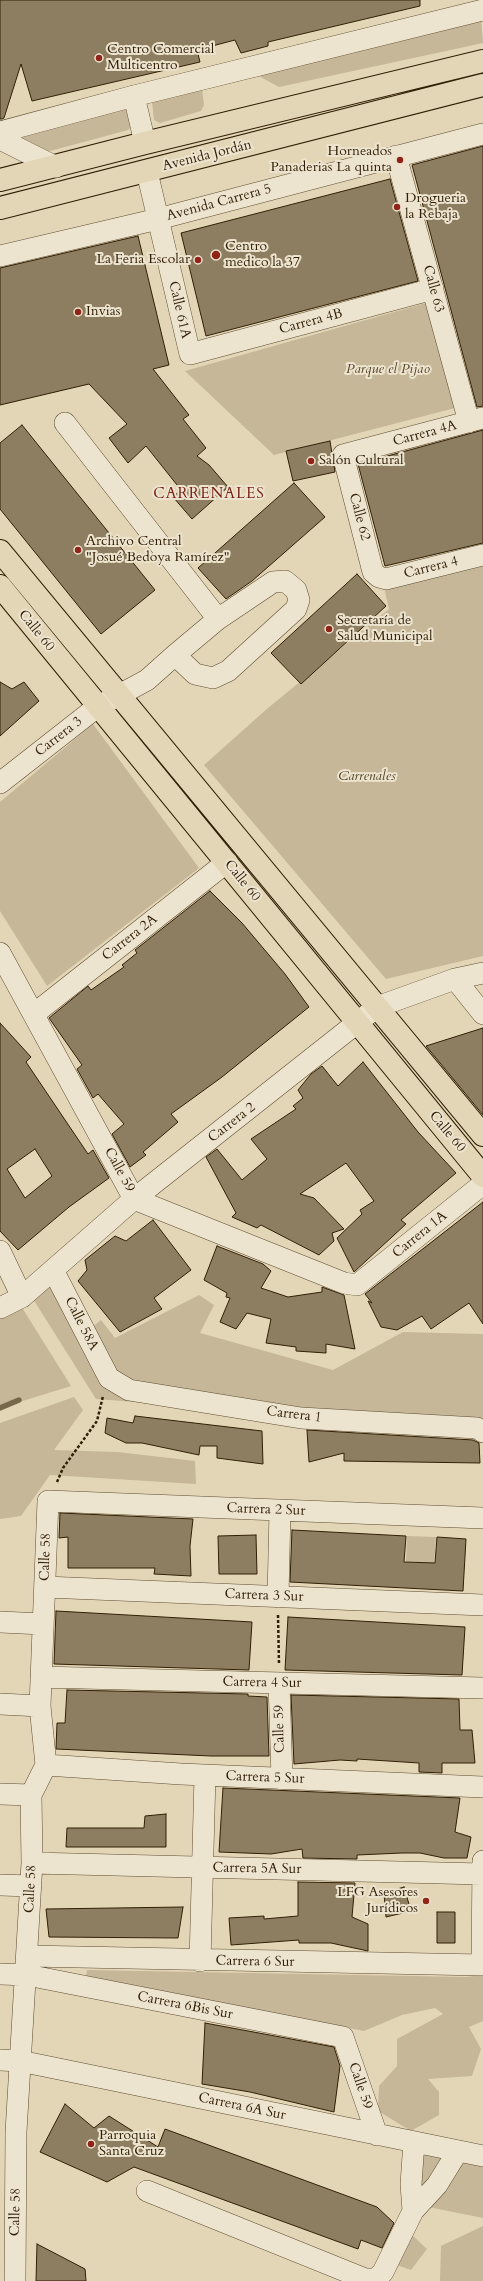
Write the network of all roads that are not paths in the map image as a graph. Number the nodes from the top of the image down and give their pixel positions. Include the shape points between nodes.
1 (483, 10) edge
2 (483, 61) edge
3 (483, 85) edge
4 (134, 96) junction
5 (0, 132) edge
6 (483, 134) edge
7 (0, 139) edge
8 (145, 143) junction
9 (396, 156) junction
10 (56, 166) junction
11 (147, 172) junction
12 (0, 180) edge
13 (0, 208) edge
14 (158, 219) junction
15 (0, 256) edge
16 (433, 289) junction
17 (190, 354) joint
18 (476, 420) edge
19 (65, 423) dead end
20 (343, 455) joint
21 (0, 551) edge
22 (483, 555) edge
23 (379, 577) joint
24 (0, 586) edge
25 (218, 619) junction
26 (175, 655) junction
27 (120, 695) junction
28 (97, 707) junction
29 (0, 783) edge
30 (226, 862) junction
31 (0, 953) edge
32 (483, 973) edge
33 (455, 979) junction
34 (377, 1007) junction
35 (34, 1014) junction
36 (483, 1014) edge
37 (357, 1024) junction
38 (483, 1135) edge
39 (483, 1176) edge
40 (483, 1184) edge
41 (134, 1199) junction
42 (0, 1251) edge
43 (53, 1270) junction
44 (357, 1285) joint
45 (22, 1297) junction
46 (0, 1308) edge
47 (108, 1378) joint
48 (483, 1432) edge
49 (48, 1501) joint
50 (280, 1511) junction
51 (483, 1518) edge
52 (45, 1587) junction
53 (278, 1597) junction
54 (483, 1605) edge
55 (0, 1622) edge
56 (43, 1624) junction
57 (41, 1677) junction
58 (279, 1683) junction
59 (483, 1688) edge
60 (0, 1704) edge
61 (40, 1706) junction
62 (46, 1765) junction
63 (205, 1776) junction
64 (282, 1779) junction
65 (483, 1787) edge
66 (0, 1794) edge
67 (31, 1794) junction
68 (32, 1863) junction
69 (483, 1867) edge
70 (202, 1868) junction
71 (0, 1885) edge
72 (31, 1886) junction
73 (200, 1961) junction
74 (27, 1966) junction
75 (0, 1974) edge
76 (343, 2037) joint
77 (10, 2061) edge
78 (377, 2135) junction
79 (414, 2142) junction
80 (458, 2151) junction
81 (483, 2156) edge
82 (147, 2191) dead end
83 (413, 2211) junction
84 (15, 2281) edge

1 - 4 street
2 - 8 main road, Avenida Jordán
3 - 11 main road, Avenida Jordán
4 - 5 street
4 - 8 street
6 - 9 street, Avenida Carrera 5
7 - 10 street
8 - 10 main road, Avenida Jordán
9 - 14 street, Avenida Carrera 5
9 - 16 street, Calle 63
10 - 12 main road, Avenida Jordán
11 - 13 main road, Avenida Jordán
11 - 14 street, Calle 61A
14 - 15 street, Avenida Carrera 5
14 - 17 street, Calle 61A
16 - 17 street, Carrera 4B
16 - 18 street, Calle 63
18 - 20 street, Carrera 4A
19 - 25 street
20 - 23 street, Calle 62 via 374,572
21 - 27 main road, Calle 60
22 - 23 street, Carrera 4 via 386,579
24 - 28 main road, Calle 60
25 - 26 street, Carrera 3
25 - 26 street, Carrera 3 via 273,582 285,581 296,590 299,600 296,609 228,671 213,678 195,674
26 - 27 street, Carrera 3 via 147,680
27 - 28 street, Carrera 3
27 - 34 main road, Calle 60
28 - 29 street, Carrera 3
28 - 30 main road, Calle 60
30 - 35 street, Carrera 2A
30 - 37 main road, Calle 60
31 - 35 street, Calle 59
32 - 33 street, Carrera 2
33 - 34 street, Carrera 2
33 - 36 street
34 - 37 street, Carrera 2
34 - 38 main road, Calle 60
35 - 41 street, Calle 59
37 - 39 main road, Calle 60
37 - 41 street, Carrera 2
40 - 44 street, Carrera 1A
41 - 43 street, Carrera 2
41 - 44 street, Calle 59 via 344,1284
42 - 45 street
43 - 45 street, Carrera 2
43 - 47 street, Calle 58A
45 - 46 street, Carrera 2
47 - 48 street, Carrera 1 via 128,1390 301,1418 477,1428
49 - 50 street, Carrera 2 Sur
49 - 52 street, Calle 58
50 - 51 street, Carrera 2 Sur
50 - 53 street
52 - 53 street, Carrera 3 Sur
52 - 56 street, Calle 58
53 - 54 street, Carrera 3 Sur
55 - 56 street
56 - 57 street, Calle 58
57 - 58 street, Carrera 4 Sur
57 - 61 street, Calle 58
58 - 59 street, Carrera 4 Sur
58 - 64 street, Calle 59
60 - 61 street
61 - 62 street, Calle 58
62 - 63 street, Carrera 5 Sur
62 - 67 street, Calle 58
63 - 64 street, Carrera 5 Sur
63 - 70 street
64 - 65 street, Carrera 5 Sur
66 - 67 street
67 - 68 street, Calle 58
68 - 70 street, Carrera 5A Sur
68 - 72 street, Calle 58
69 - 70 street, Carrera 5A Sur
69 - 73 street, Carrera 6 Sur via 482,1966
70 - 73 street
71 - 72 street
72 - 74 street, Calle 58
73 - 74 street, Carrera 6 Sur
74 - 75 street, Carrera 6 Sur
74 - 76 street, Carrera 6Bis Sur
74 - 77 street, Calle 58
76 - 78 street, Calle 59
77 - 78 street, Carrera 6A Sur
77 - 84 street, Calle 58 via 16,2132
78 - 79 street, Carrera 6A Sur
79 - 80 street, Carrera 6A Sur
79 - 83 street via 411,2184
80 - 81 street, Carrera 6A Sur
80 - 83 street via 437,2185
82 - 83 street via 364,2279 376,2279 383,2272

